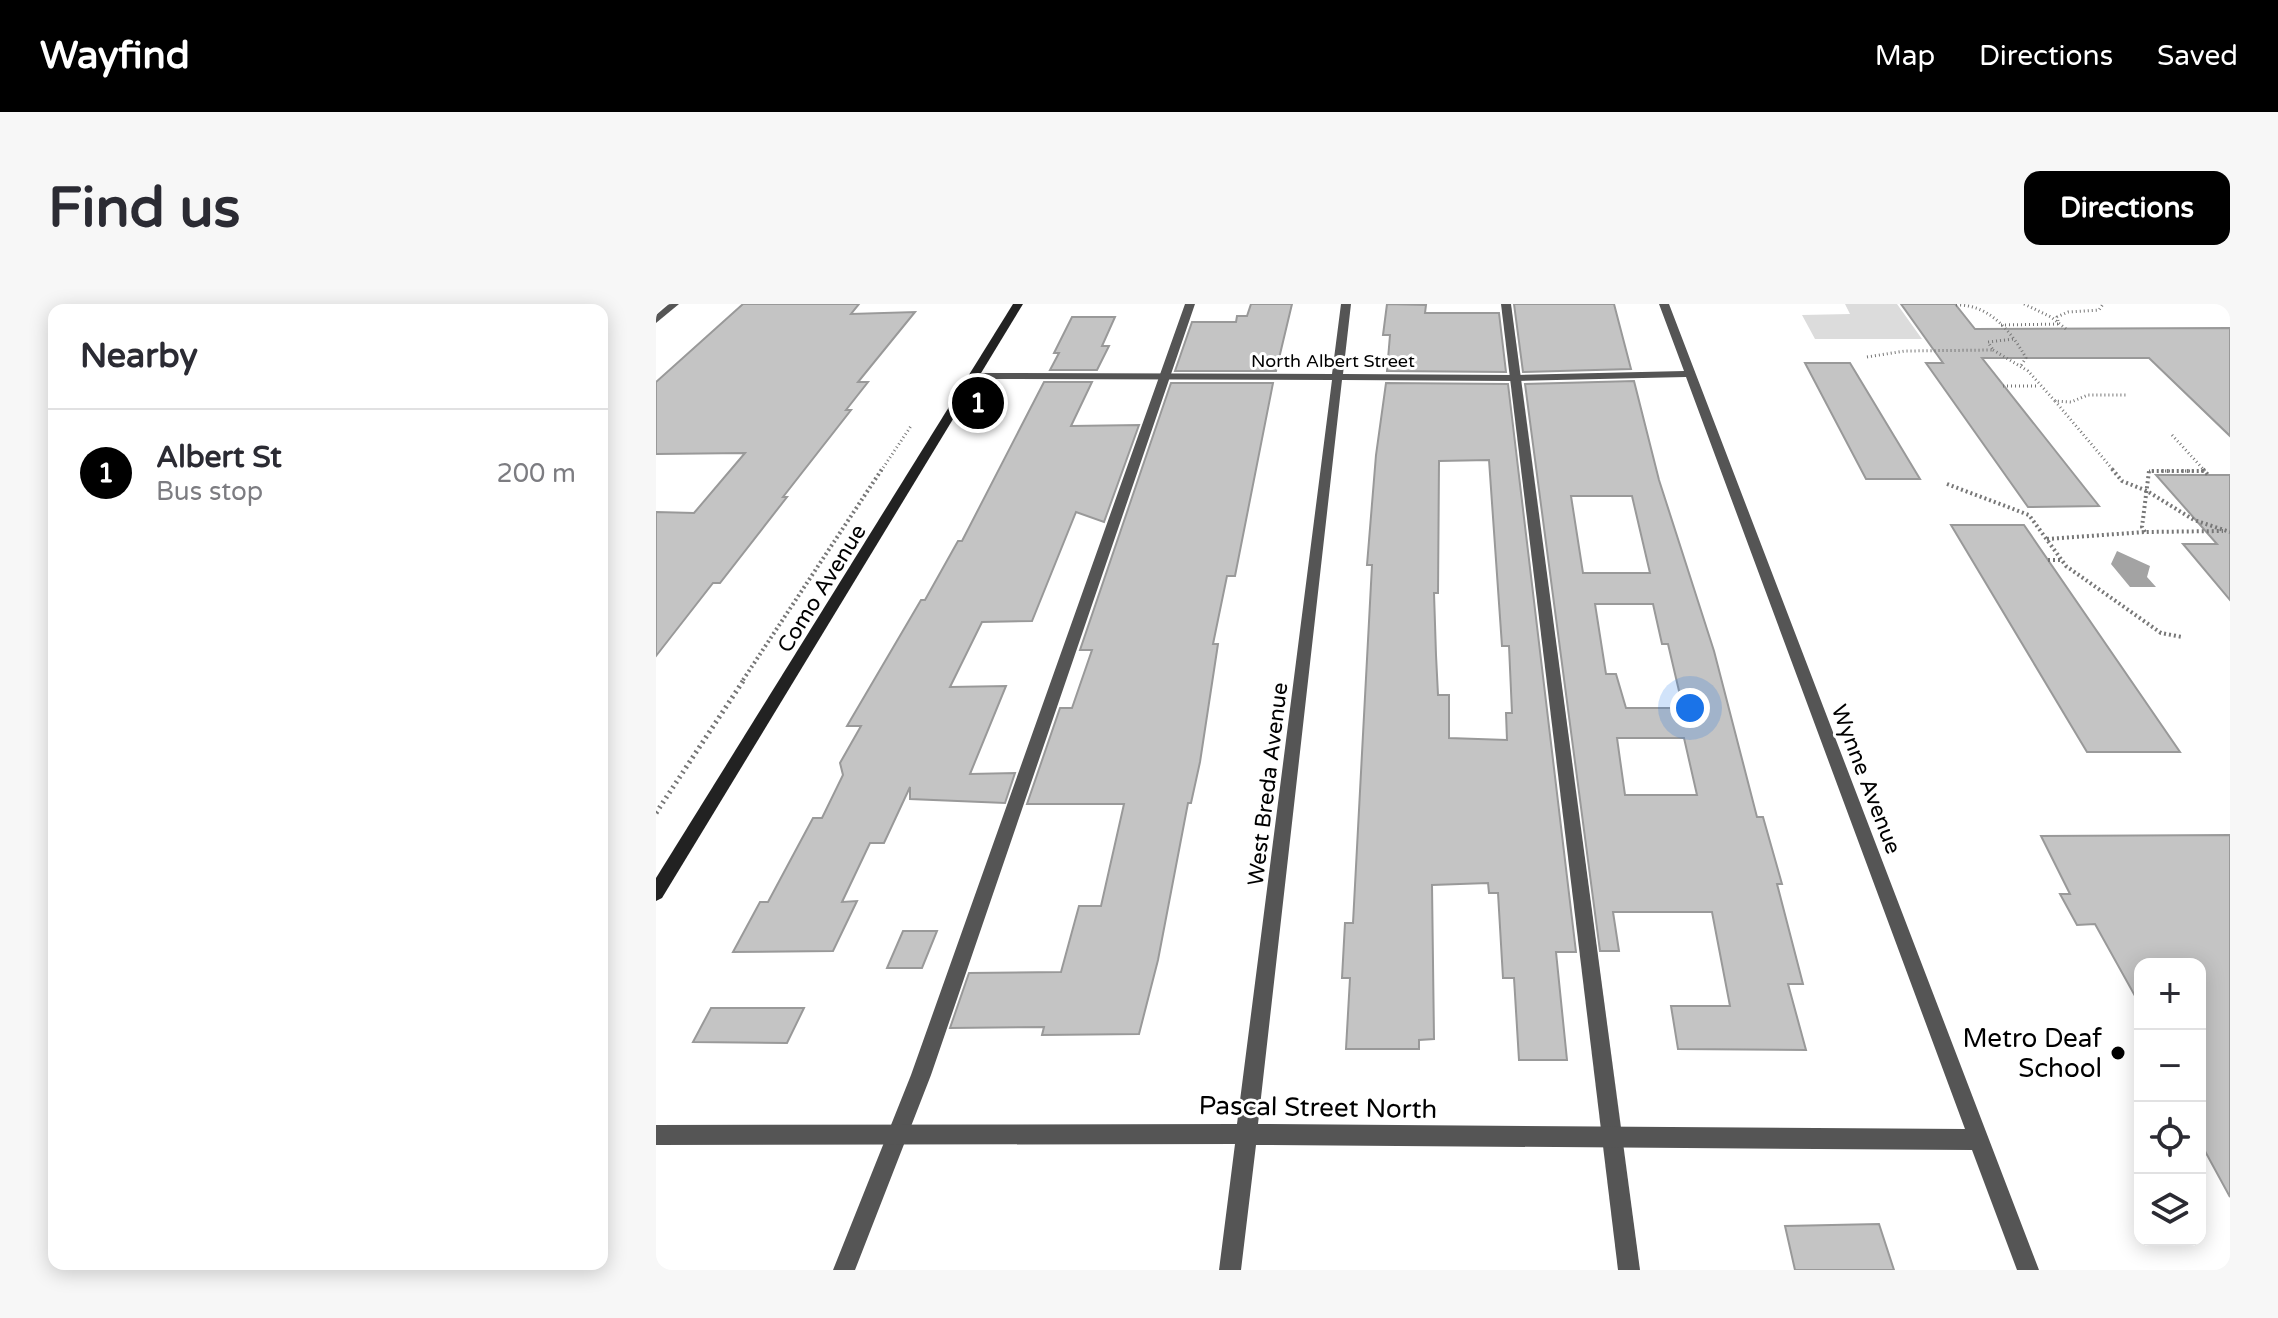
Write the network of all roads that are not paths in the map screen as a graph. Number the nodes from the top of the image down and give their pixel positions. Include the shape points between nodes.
1 (674, 304) edge
2 (1018, 304) edge
3 (1190, 304) edge
4 (1346, 304) edge
5 (1506, 304) edge
6 (1664, 304) edge
7 (656, 320) edge
8 (1690, 374) junction
9 (975, 376) junction
10 (1163, 377) junction
11 (1338, 378) junction
12 (1516, 378) junction
13 (656, 893) edge
14 (1246, 1134) junction
15 (656, 1135) edge
16 (895, 1136) junction
17 (1612, 1139) junction
18 (1980, 1140) junction
19 (844, 1270) edge
20 (1230, 1270) edge
21 (1629, 1270) edge
22 (2028, 1270) edge

1 - 7 street
2 - 9 main road, Como Avenue
3 - 10 street
4 - 11 street, West Breda Avenue
5 - 12 street
6 - 8 street, Wynne Avenue
8 - 12 street, North Albert Street
8 - 18 street, Wynne Avenue
9 - 10 street, North Albert Street
9 - 13 main road, Como Avenue
10 - 11 street, North Albert Street
10 - 16 street via 921,1075
11 - 12 street, North Albert Street
11 - 14 street, West Breda Avenue
12 - 17 street
14 - 16 street, Pascal Street North
14 - 17 street, Pascal Street North
14 - 20 street, West Breda Avenue
15 - 16 street, Pascal Street North
16 - 19 street
17 - 18 street, Pascal Street North
17 - 21 street
18 - 22 street, Wynne Avenue

